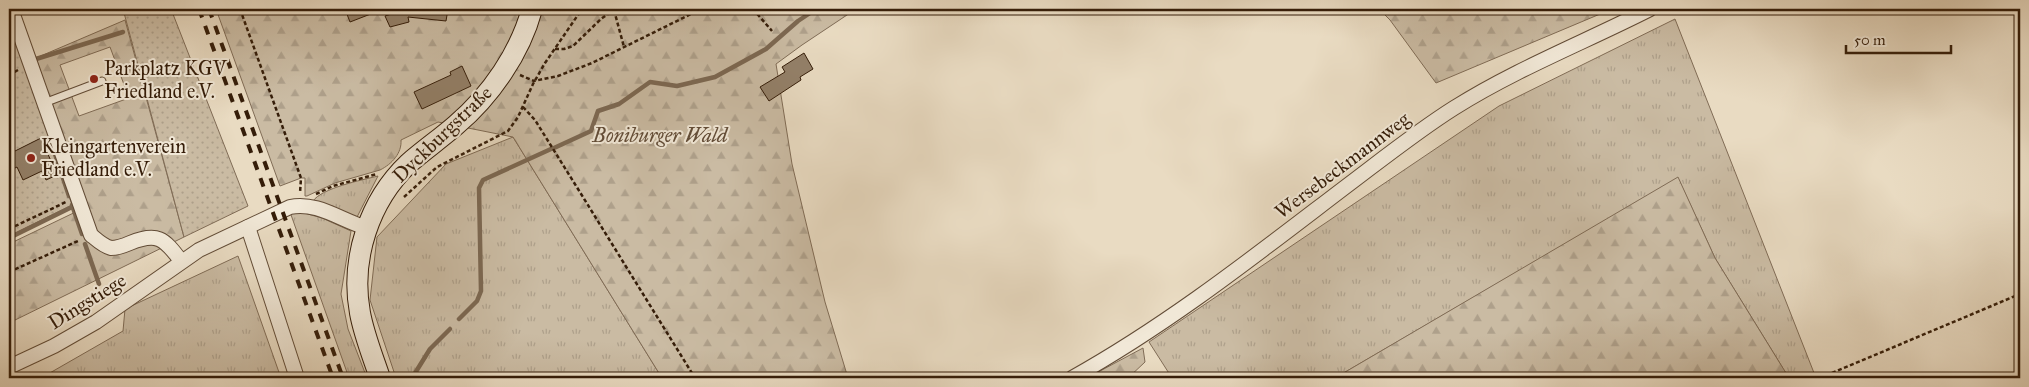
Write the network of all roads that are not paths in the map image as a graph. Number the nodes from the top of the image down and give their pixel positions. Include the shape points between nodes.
1 (11, 9) edge
2 (532, 9) edge
3 (1650, 9) edge
4 (102, 81) dead end
5 (44, 102) junction
6 (248, 227) junction
7 (368, 228) junction
8 (181, 261) junction
9 (9, 367) edge
10 (297, 378) edge
11 (380, 378) edge
12 (1072, 378) edge

1 - 5 street
2 - 7 street, Dyckburgstraße via 516,50 491,88 465,117 401,172 379,202
3 - 12 street, Wersebeckmannweg via 1456,107 1162,324
4 - 5 lane
5 - 8 street, Dingstiege via 92,235 110,248 119,248 144,237 156,237
6 - 7 street, Dingstiege via 290,207 302,205
6 - 8 street, Dingstiege
6 - 10 street
7 - 11 street, Dyckburgstraße via 359,260 358,301
8 - 9 street, Dingstiege via 96,322

